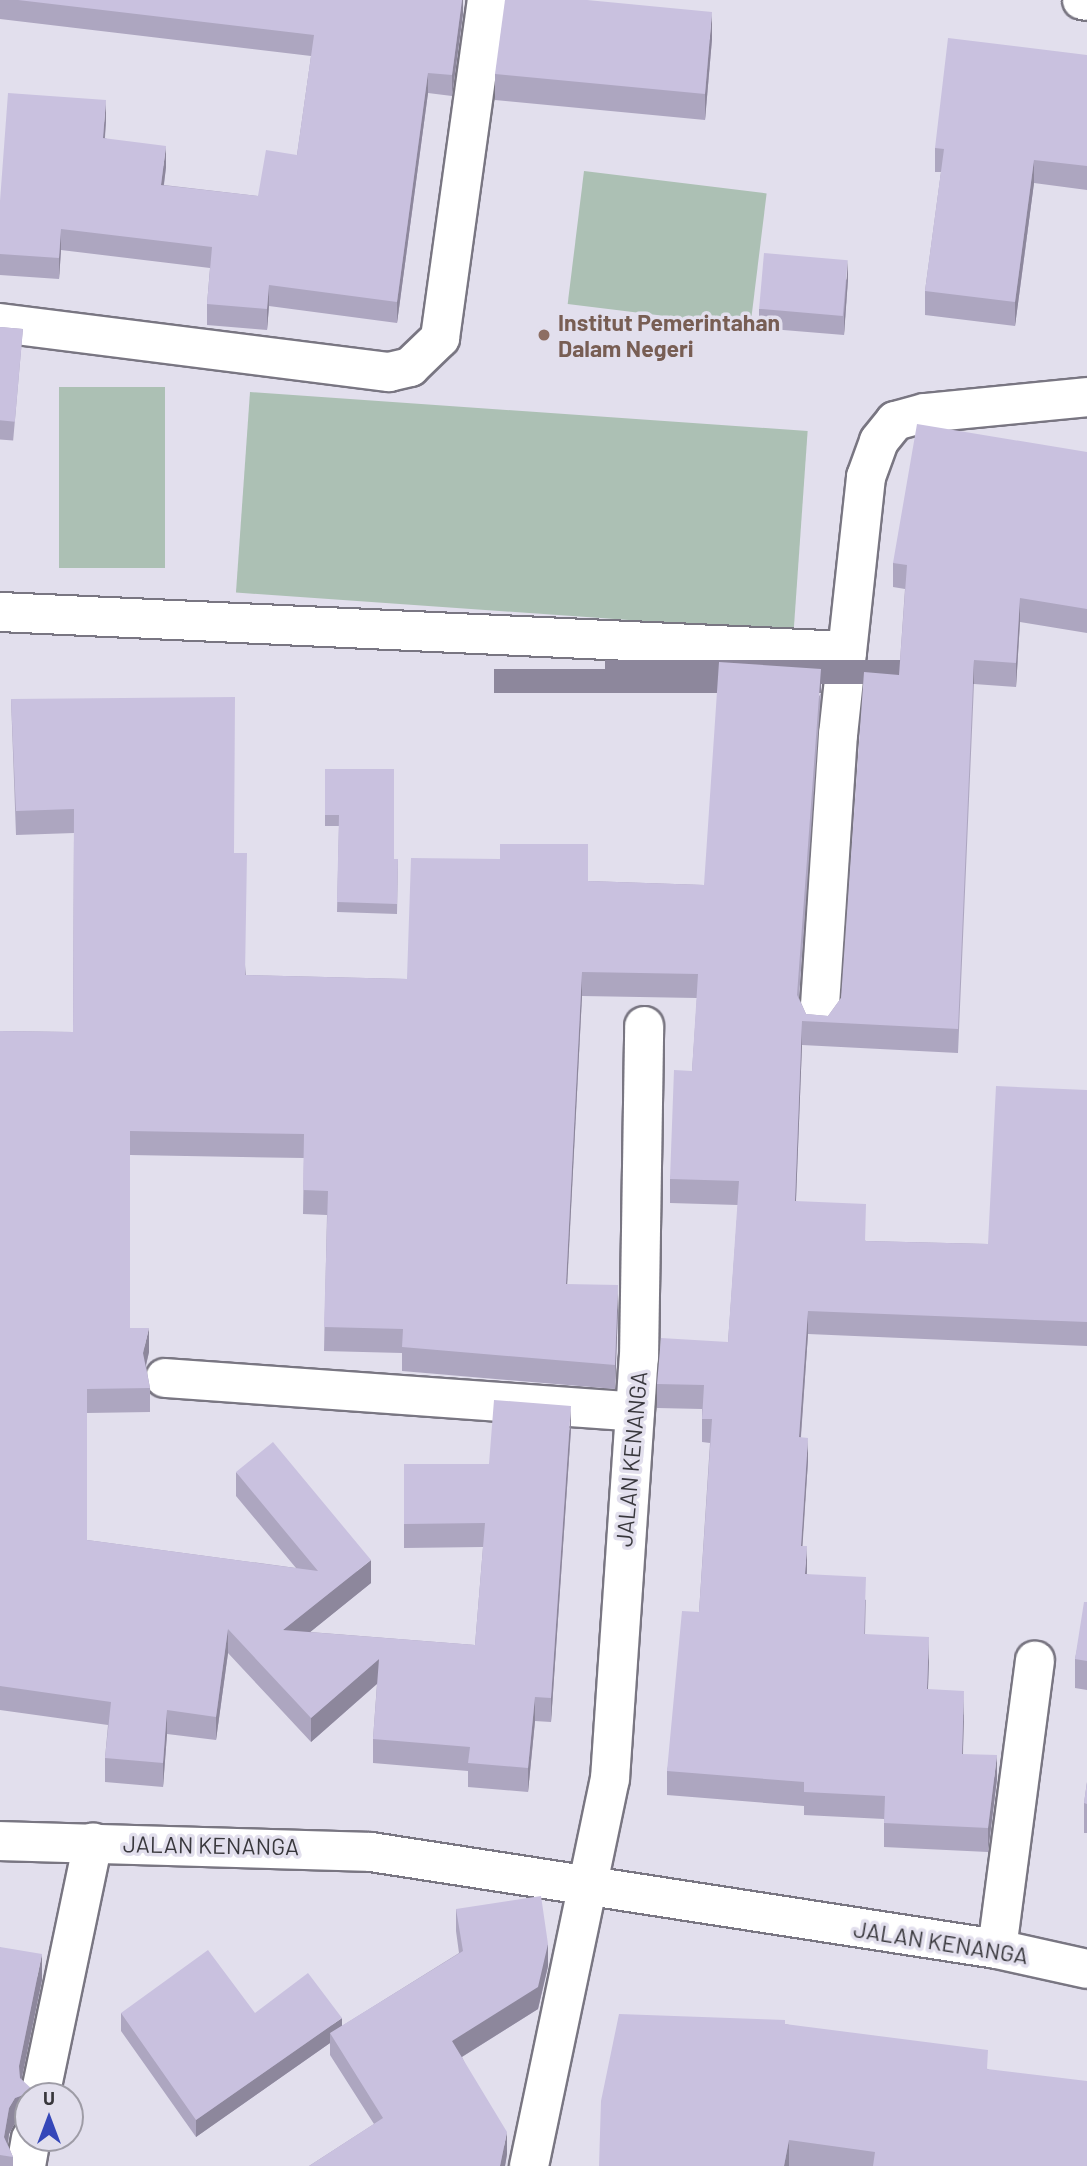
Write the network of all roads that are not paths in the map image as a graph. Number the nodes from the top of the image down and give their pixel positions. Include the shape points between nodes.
1 (486, 0) edge
2 (0, 323) edge
3 (1087, 397) edge
4 (0, 612) edge
5 (847, 652) junction
6 (819, 1020) edge
7 (643, 1027) dead end
8 (166, 1378) dead end
9 (635, 1412) junction
10 (1035, 1660) dead end
11 (0, 1841) edge
12 (93, 1842) junction
13 (586, 1888) junction
14 (997, 1949) junction
15 (1087, 1969) edge
16 (43, 2082) edge
17 (530, 2166) edge

1 - 2 street via 440,338 410,367 389,372
3 - 5 street via 925,413 895,421 879,441 866,477
4 - 5 street
5 - 6 street via 824,890
7 - 9 street, JALAN KENANGA via 643,1248
8 - 9 street
9 - 13 street, JALAN KENANGA via 611,1768
10 - 14 street
11 - 12 street, JALAN KENANGA
12 - 13 street, JALAN KENANGA via 371,1852
12 - 16 street
13 - 14 street, JALAN KENANGA
13 - 17 street, JALAN KENANGA
14 - 15 street, JALAN KENANGA

